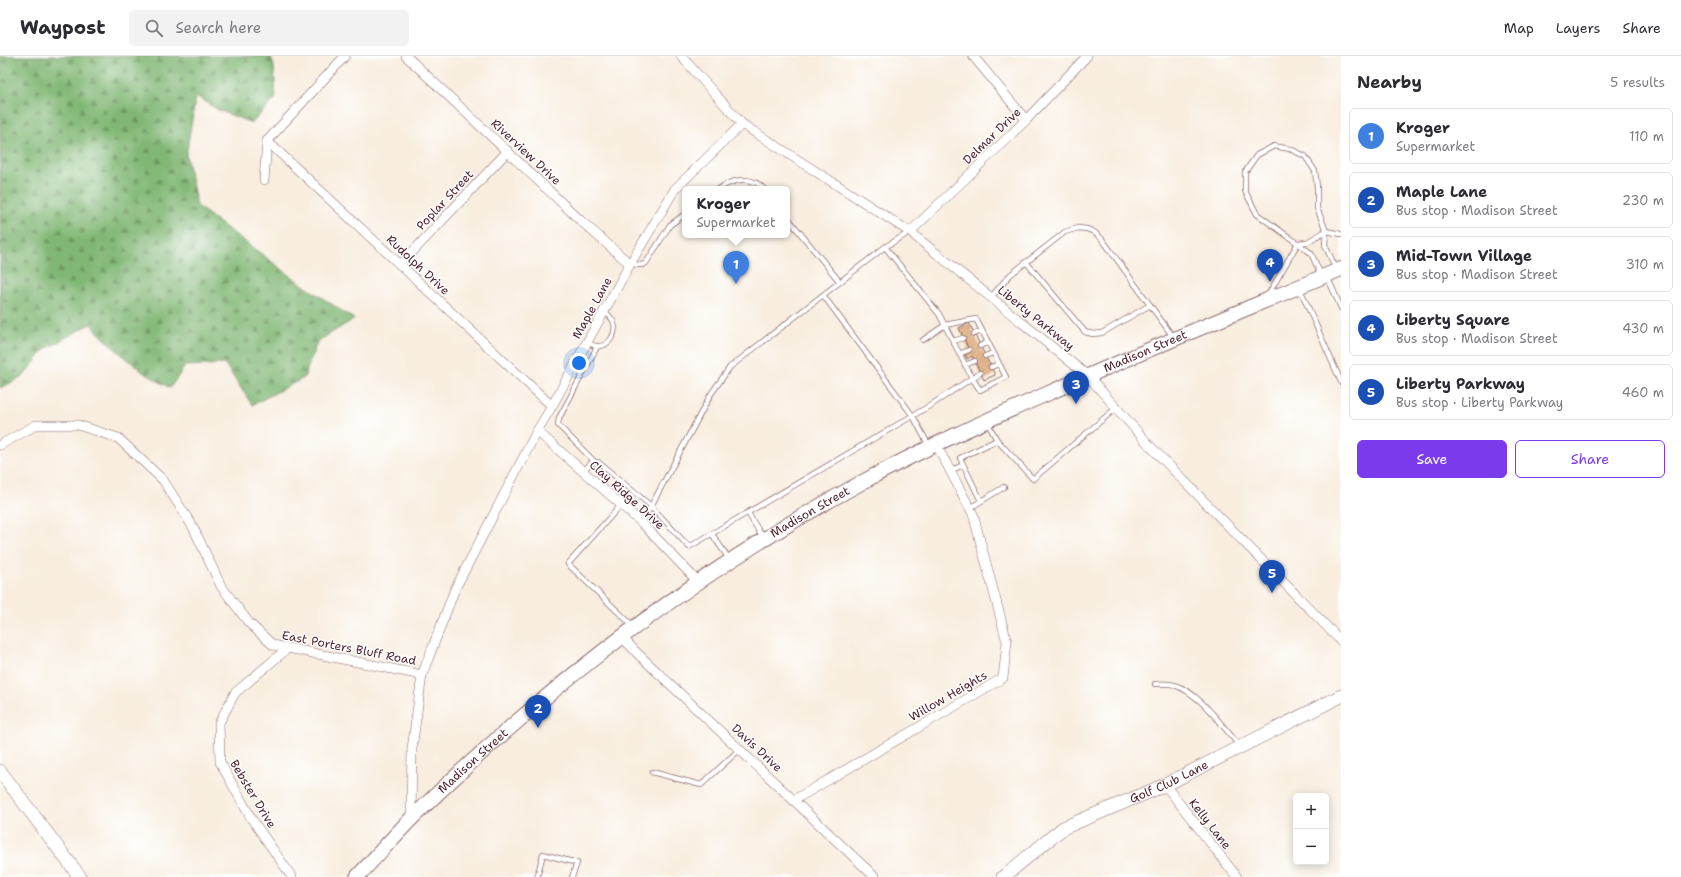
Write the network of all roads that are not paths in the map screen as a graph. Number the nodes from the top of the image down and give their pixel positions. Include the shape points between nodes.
1 (345, 56) edge
2 (406, 56) edge
3 (681, 56) edge
4 (973, 56) edge
5 (1087, 56) edge
6 (1026, 120) junction
7 (742, 124) junction
8 (267, 141) junction
9 (508, 151) junction
10 (264, 180) dead end
11 (723, 186) edge
12 (759, 186) edge
13 (682, 216) edge
14 (790, 221) edge
15 (1326, 231) junction
16 (910, 232) junction
17 (1341, 234) edge
18 (1298, 243) junction
19 (885, 247) junction
20 (1026, 262) junction
21 (630, 264) junction
22 (400, 265) junction
23 (1332, 273) edge
24 (840, 282) junction
25 (1299, 286) junction
26 (823, 295) junction
27 (991, 297) junction
28 (1264, 302) junction
29 (1150, 305) junction
30 (1341, 308) edge
31 (604, 312) junction
32 (945, 325) junction
33 (982, 331) junction
34 (974, 334) dead end
35 (963, 338) dead end
36 (1175, 339) junction
37 (923, 340) dead end
38 (953, 341) junction
39 (587, 342) junction
40 (988, 342) junction
41 (980, 346) dead end
42 (597, 347) junction
43 (969, 350) dead end
44 (993, 352) junction
45 (959, 354) junction
46 (985, 356) dead end
47 (975, 361) dead end
48 (999, 364) junction
49 (965, 365) junction
50 (991, 367) dead end
51 (980, 372) dead end
52 (1088, 376) junction
53 (972, 378) junction
54 (1341, 382) edge
55 (552, 406) junction
56 (1116, 408) junction
57 (913, 416) junction
58 (987, 421) junction
59 (537, 431) junction
60 (997, 440) junction
61 (0, 445) edge
62 (933, 446) junction
63 (595, 462) junction
64 (963, 465) junction
65 (583, 471) junction
66 (950, 471) junction
67 (1004, 487) dead end
68 (981, 501) junction
69 (621, 505) junction
70 (651, 506) junction
71 (970, 508) junction
72 (748, 513) junction
73 (642, 522) junction
74 (712, 534) junction
75 (764, 539) junction
76 (730, 560) junction
77 (698, 582) junction
78 (634, 628) junction
79 (622, 637) junction
80 (1341, 641) edge
81 (288, 648) junction
82 (422, 675) junction
83 (1155, 684) dead end
84 (1341, 696) edge
85 (1240, 746) junction
86 (740, 749) junction
87 (0, 771) edge
88 (652, 772) dead end
89 (1165, 785) junction
90 (794, 800) junction
91 (410, 820) junction
92 (362, 874) edge
93 (80, 877) edge
94 (292, 877) edge
95 (537, 877) edge
96 (572, 877) edge
97 (875, 877) edge
98 (1003, 877) edge
99 (1237, 877) edge

1 - 8 street
2 - 9 street, Riverview Drive
3 - 7 street, Liberty Parkway
4 - 6 street
5 - 6 street, Delmar Drive
6 - 16 street, Delmar Drive
7 - 16 street, Liberty Parkway
7 - 21 street, Maple Lane via 675,189
8 - 10 street
8 - 22 street, Rudolph Drive
9 - 21 street, Riverview Drive
9 - 22 street, Poplar Street
11 - 12 lane via 740,180 751,181
13 - 21 lane via 670,225 646,263
14 - 24 lane
15 - 17 lane
15 - 18 lane via 1307,242
15 - 18 lane via 1317,208 1315,170 1305,156 1290,149 1274,146 1257,155 1245,172 1245,191 1257,214
15 - 23 lane via 1325,245
16 - 19 lane
16 - 27 street, Liberty Parkway
18 - 23 lane
18 - 28 lane
19 - 24 lane
19 - 32 lane
20 - 27 lane via 1010,275
20 - 29 lane via 1085,332 1102,333
20 - 29 lane via 1066,232 1078,228 1094,232 1102,239
21 - 31 street, Maple Lane
22 - 55 street, Rudolph Drive
23 - 25 main road, Madison Street
23 - 30 lane
24 - 26 lane
25 - 28 main road, Madison Street
25 - 54 lane
26 - 57 lane
26 - 70 lane via 730,367 711,394
27 - 52 street, Liberty Parkway
28 - 36 main road, Madison Street
29 - 36 lane
31 - 39 street, Maple Lane
31 - 42 lane via 614,323 615,332 605,346
32 - 33 lane via 976,319
32 - 37 lane
32 - 38 lane
33 - 34 lane
33 - 40 lane
35 - 38 lane
36 - 52 main road, Madison Street
38 - 45 lane
39 - 42 lane
39 - 55 street, Maple Lane
40 - 41 lane
40 - 44 lane
42 - 63 lane via 559,418 558,425
43 - 45 lane
44 - 46 lane
44 - 48 lane
45 - 49 lane
47 - 49 lane
48 - 50 lane
48 - 53 lane via 1006,377 980,390
49 - 53 lane
51 - 53 lane
52 - 56 street, Liberty Parkway
52 - 58 main road, Madison Street
53 - 57 lane
55 - 59 street, Maple Lane
56 - 60 lane via 1033,479
56 - 80 street, Liberty Parkway
57 - 62 lane
57 - 72 lane
58 - 60 lane
58 - 62 main road, Madison Street
59 - 65 street, Clay Ridge Drive
59 - 82 street, Maple Lane via 455,589
60 - 64 lane via 960,458
61 - 81 street, East Porters Bluff Road via 36,425 78,425 118,438 163,480 193,527 221,586 249,624 273,645
62 - 66 street, Willow Heights
62 - 75 main road, Madison Street via 858,484
63 - 65 lane
63 - 70 lane
64 - 66 lane
64 - 68 lane
65 - 69 street, Clay Ridge Drive
66 - 71 street, Willow Heights
67 - 68 lane
68 - 71 lane
69 - 73 street, Clay Ridge Drive
69 - 78 lane via 568,564
70 - 73 lane
70 - 74 lane via 690,548
71 - 90 street, Willow Heights via 1007,642 1003,678
72 - 74 lane
72 - 75 lane
73 - 77 street, Clay Ridge Drive
74 - 76 lane
75 - 76 main road, Madison Street
76 - 77 main road, Madison Street
77 - 78 main road, Madison Street
78 - 79 main road, Madison Street
79 - 86 street, Davis Drive
79 - 91 main road, Madison Street via 531,709
81 - 82 street, East Porters Bluff Road
81 - 94 street, Bebster Drive via 235,693 219,723 220,762 251,818
82 - 91 street, Maple Lane via 412,749
83 - 85 lane via 1172,684 1189,691
84 - 85 street, Golf Club Lane
85 - 89 street, Golf Club Lane
86 - 88 lane via 701,785
86 - 90 street, Davis Drive
87 - 93 street
89 - 98 street, Golf Club Lane via 1063,828
89 - 99 street, Kelly Lane
90 - 97 street, Davis Drive
91 - 92 main road, Madison Street
95 - 96 lane via 543,854 577,863

